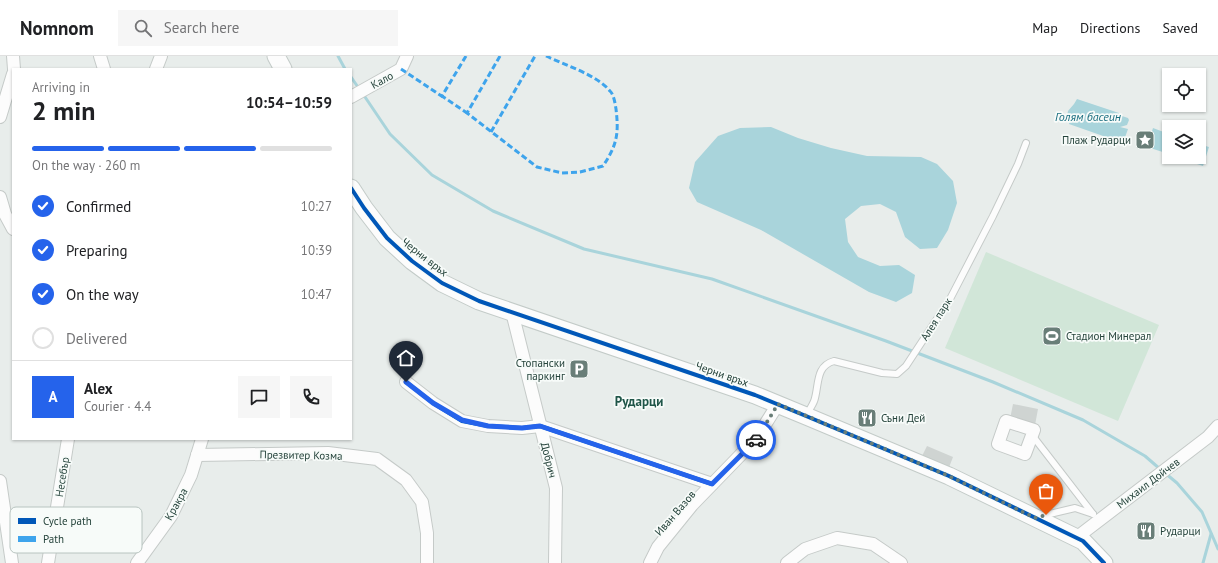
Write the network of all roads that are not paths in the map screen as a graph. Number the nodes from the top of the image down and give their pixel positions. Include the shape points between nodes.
1 (13, 56) edge
2 (100, 56) edge
3 (161, 56) edge
4 (276, 56) edge
5 (407, 56) edge
6 (14, 68) edge
7 (104, 68) edge
8 (156, 68) edge
9 (282, 68) edge
10 (12, 77) edge
11 (353, 96) edge
12 (0, 117) edge
13 (1026, 143) dead end
14 (352, 190) edge
15 (0, 197) edge
16 (7, 218) edge
17 (12, 227) edge
18 (512, 312) junction
19 (406, 382) dead end
20 (778, 404) junction
21 (806, 416) junction
22 (540, 426) junction
23 (1218, 426) edge
24 (1032, 435) dead end
25 (68, 440) edge
26 (202, 440) edge
27 (197, 455) junction
28 (0, 481) edge
29 (712, 484) junction
30 (57, 507) edge
31 (1035, 518) junction
32 (1076, 538) junction
33 (10, 549) edge
34 (11, 553) edge
35 (50, 553) edge
36 (12, 563) edge
37 (48, 563) edge
38 (137, 563) edge
39 (427, 563) edge
40 (555, 563) edge
41 (650, 563) edge
42 (787, 563) edge
43 (901, 563) edge
44 (1104, 563) edge

1 - 6 street
2 - 7 street
3 - 8 street
4 - 9 street
5 - 11 street, Кало via 401,69
10 - 12 street
13 - 21 lane, Алея парк via 993,216 950,299 906,366 897,374 882,373 834,361 828,363 820,371 815,399
14 - 18 street, Черни връх via 387,238 412,261 442,283
15 - 16 street
16 - 17 street
18 - 20 street, Черни връх
18 - 22 street, Добрич
19 - 22 street via 433,403 462,420 488,426
20 - 21 street, Черни връх
20 - 29 street, Иван Вазов via 756,439
21 - 31 street, Черни връх via 949,476
22 - 29 street
22 - 40 street, Добрич via 556,488
23 - 32 street, Михаил Дойчев via 1208,437
24 - 31 lane via 1093,514 1074,508
25 - 30 street, Несебър
26 - 27 street, Кракра
27 - 38 street, Кракра via 191,475 171,516
27 - 39 street, Презвитер Козма via 328,453 378,459 406,480 422,502 427,533
28 - 33 street
29 - 41 street, Иван Вазов via 692,504 658,547
31 - 32 street, Черни връх
32 - 44 street, Черни връх via 1083,541
34 - 36 street
35 - 37 street, Несебър
42 - 43 street via 805,549 837,538 873,544

